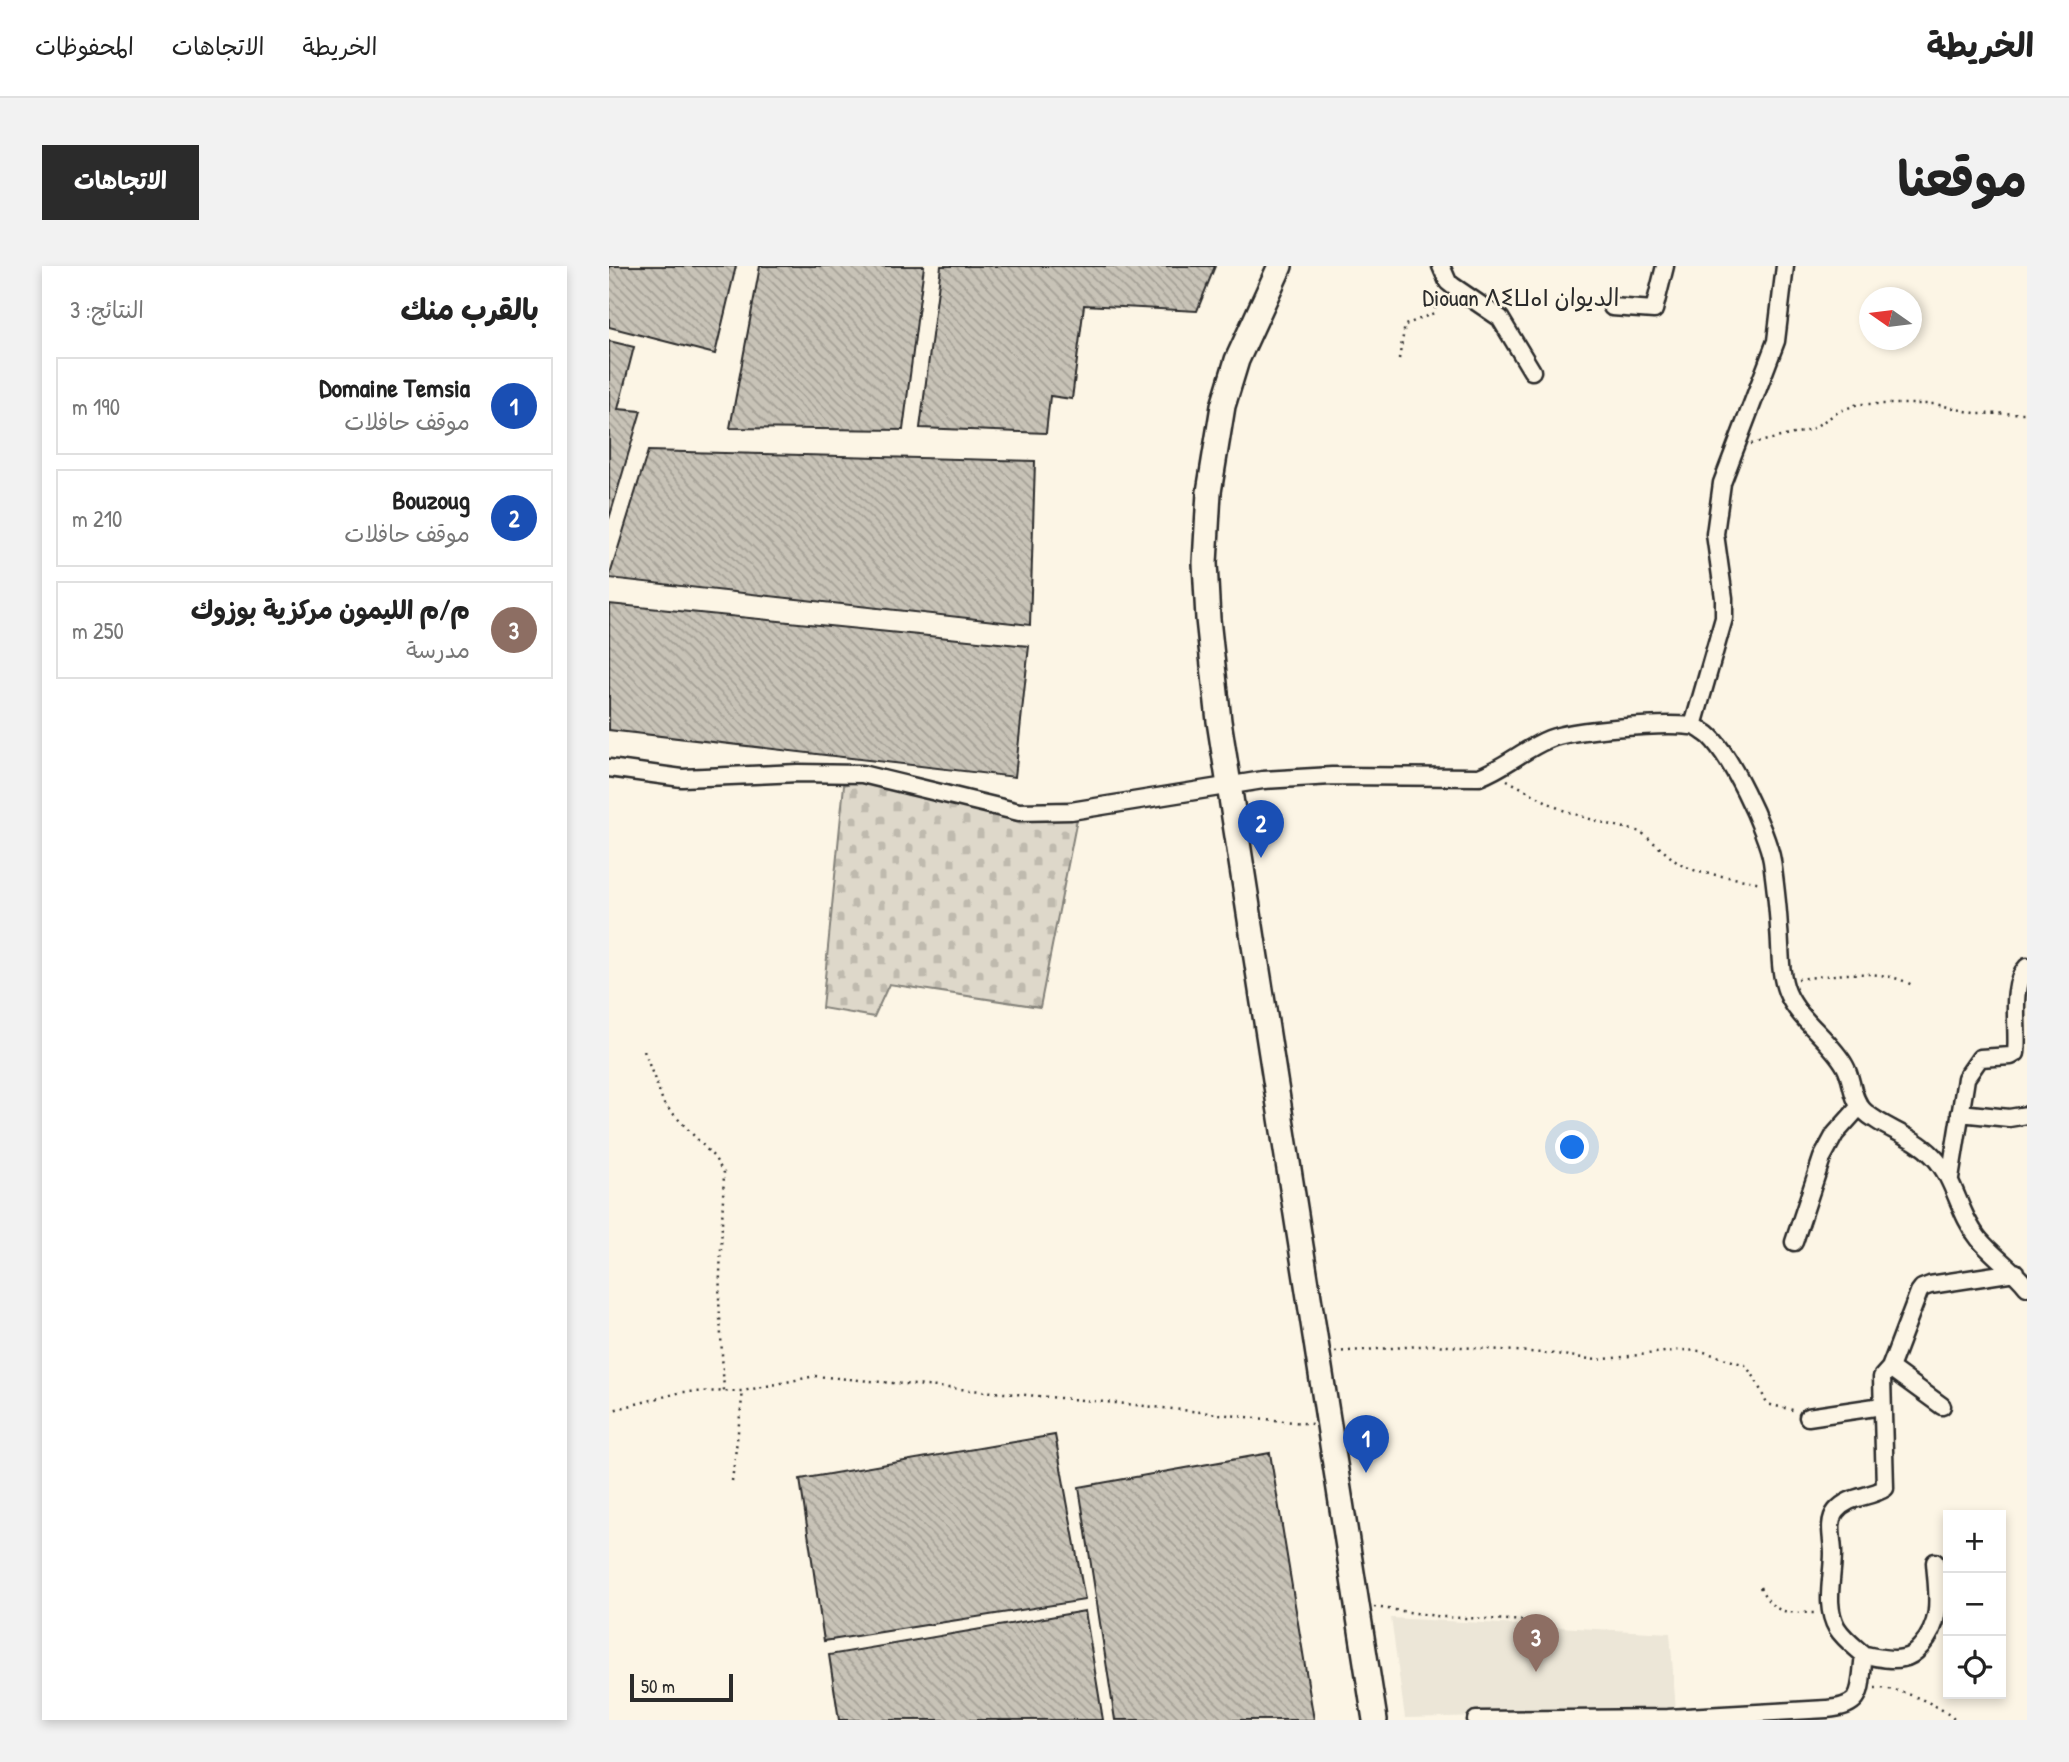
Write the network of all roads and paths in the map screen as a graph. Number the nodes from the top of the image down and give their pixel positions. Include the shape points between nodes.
1 (1280, 266) edge
2 (1665, 266) edge
3 (1785, 266) edge
4 (1442, 270) edge
5 (1612, 307) dead end
6 (1399, 359) dead end
7 (1532, 371) dead end
8 (2027, 413) edge
9 (1734, 448) junction
10 (1693, 726) junction
11 (609, 768) edge
12 (1493, 772) junction
13 (1229, 786) junction
14 (1776, 885) junction
15 (2027, 967) edge
16 (1784, 981) junction
17 (1912, 985) dead end
18 (644, 1051) dead end
19 (1860, 1106) junction
20 (1960, 1113) junction
21 (2027, 1115) edge
22 (1950, 1178) junction
23 (1794, 1242) dead end
24 (2015, 1272) junction
25 (2027, 1287) edge
26 (1318, 1353) junction
27 (1890, 1368) junction
28 (724, 1391) junction
29 (743, 1391) junction
30 (1882, 1406) junction
31 (1942, 1406) dead end
32 (609, 1411) edge
33 (1808, 1417) joint
34 (1329, 1426) junction
35 (732, 1481) dead end
36 (1935, 1562) dead end
37 (1760, 1587) dead end
38 (1357, 1605) junction
39 (1833, 1614) junction
40 (1553, 1622) dead end
41 (1864, 1655) junction
42 (1859, 1688) junction
43 (1375, 1720) edge
44 (1476, 1720) edge
45 (1955, 1720) edge

1 - 13 main road via 1237,360 1223,406 1209,492 1208,619
2 - 5 street via 1654,310
3 - 9 street via 1776,341
4 - 6 path via 1434,313 1405,324
4 - 7 street via 1453,286 1500,318
8 - 9 path via 1979,414 1935,404 1858,404 1810,430
9 - 10 street via 1722,483 1715,534 1724,618
10 - 12 street via 1569,734 1550,739
10 - 14 street via 1721,747 1766,837
11 - 13 street via 682,778 862,774 1019,812 1071,811
12 - 13 street via 1479,776 1319,776
12 - 14 path via 1560,809 1641,832 1679,864 1699,872
13 - 26 main road
14 - 16 street
15 - 20 street via 2020,978 2016,1007 2016,1053 1979,1058 1966,1078
16 - 17 path via 1874,974
16 - 19 street via 1797,1008 1846,1067
18 - 28 path via 664,1104 724,1173 719,1299
19 - 22 street via 1917,1141
19 - 23 street via 1835,1134 1822,1158
20 - 21 street via 2009,1118
20 - 22 street
22 - 24 street via 1979,1239
24 - 25 street
24 - 27 street via 1921,1288
26 - 33 path via 1434,1345 1597,1360 1701,1351 1745,1365 1767,1404
26 - 34 main road
27 - 30 street via 1882,1377
27 - 31 street
28 - 29 path
28 - 32 path via 682,1392
29 - 34 path via 815,1376
29 - 35 path
30 - 33 street
30 - 39 street via 1885,1488 1853,1498 1835,1512 1832,1523
34 - 38 main road
36 - 41 street via 1938,1614 1927,1640 1902,1659
37 - 39 path via 1771,1605 1781,1611
38 - 40 path via 1443,1617
38 - 43 main road
39 - 41 street via 1838,1629
41 - 42 street
42 - 44 street via 1854,1702 1835,1708 1668,1718
42 - 45 path via 1889,1688

